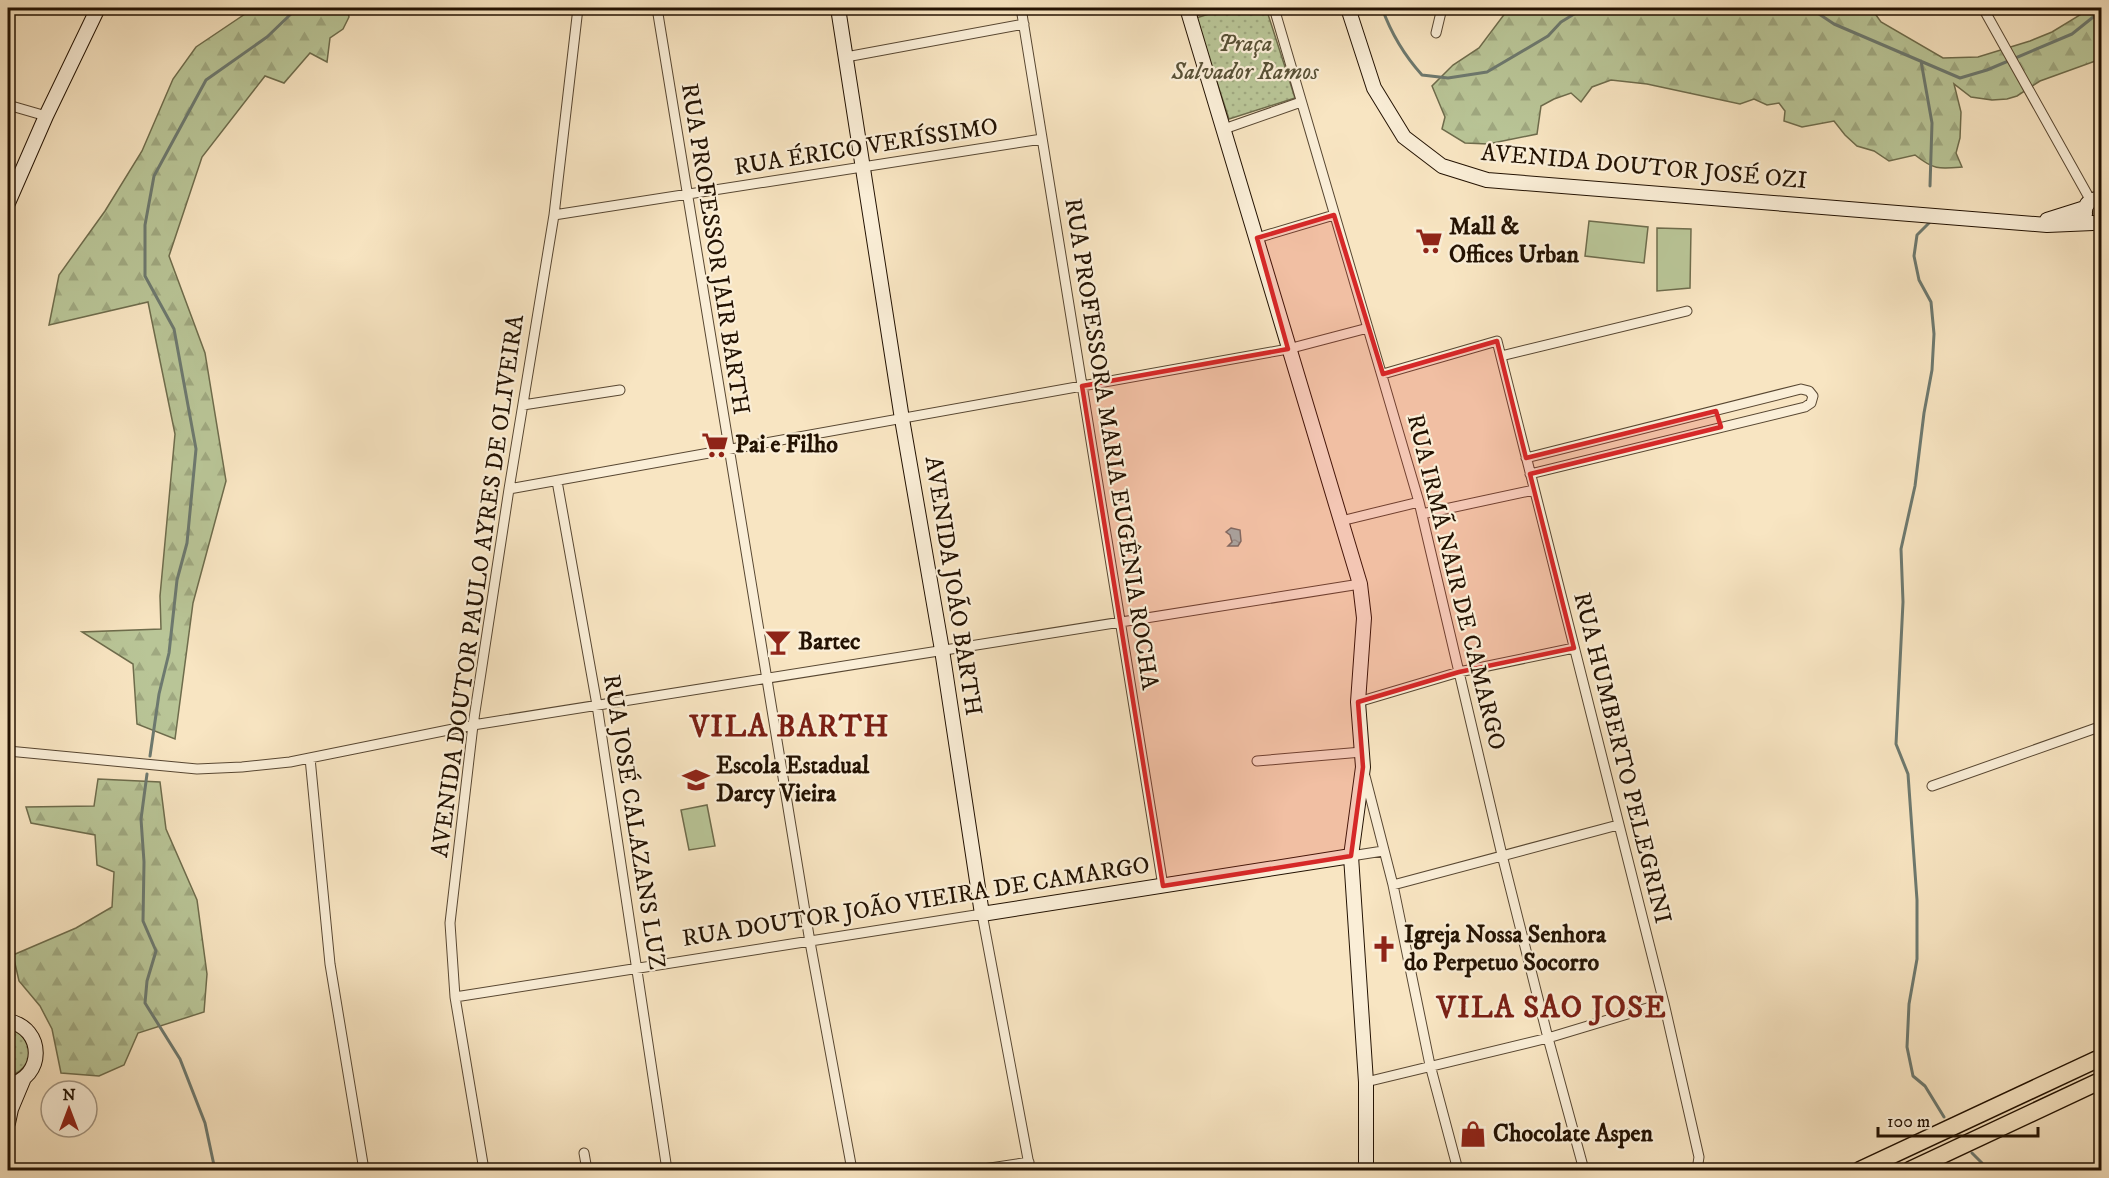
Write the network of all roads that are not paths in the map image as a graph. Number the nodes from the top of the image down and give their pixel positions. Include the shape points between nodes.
1 (98, 8) edge
2 (578, 8) edge
3 (657, 8) edge
4 (838, 8) edge
5 (1021, 8) edge
6 (1207, 8) edge
7 (1274, 8) edge
8 (1348, 8) edge
9 (1442, 8) edge
10 (1983, 8) edge
11 (1187, 10) edge
12 (1024, 24) junction
13 (1436, 33) dead end
14 (846, 57) junction
15 (1301, 102) junction
16 (8, 105) edge
17 (46, 116) junction
18 (1224, 129) junction
19 (1042, 140) junction
20 (863, 167) junction
21 (686, 195) junction
22 (2096, 201) edge
23 (8, 203) edge
24 (554, 215) junction
25 (1334, 215) junction
26 (2032, 223) junction
27 (2098, 225) edge
28 (1257, 238) junction
29 (1687, 311) dead end
30 (1368, 328) junction
31 (1288, 350) junction
32 (1501, 356) junction
33 (1383, 374) junction
34 (1082, 386) junction
35 (620, 390) dead end
36 (523, 405) junction
37 (1716, 411) junction
38 (902, 419) junction
39 (1721, 427) junction
40 (1624, 433) junction
41 (728, 450) junction
42 (1629, 450) junction
43 (1526, 458) junction
44 (1530, 474) junction
45 (557, 481) junction
46 (509, 489) junction
47 (1534, 490) junction
48 (1419, 502) junction
49 (1422, 514) junction
50 (1341, 521) junction
51 (1360, 584) junction
52 (1120, 622) junction
53 (1574, 648) junction
54 (942, 650) junction
55 (1459, 672) junction
56 (767, 678) junction
57 (1359, 702) junction
58 (597, 705) junction
59 (473, 725) junction
60 (2102, 726) edge
61 (8, 751) edge
62 (1362, 752) junction
63 (310, 758) junction
64 (1257, 761) dead end
65 (1363, 767) junction
66 (1932, 786) dead end
67 (1618, 825) junction
68 (1383, 851) junction
69 (1502, 855) junction
70 (1352, 856) junction
71 (1393, 885) junction
72 (1163, 886) junction
73 (982, 914) junction
74 (810, 942) junction
75 (636, 969) junction
76 (455, 997) junction
77 (1664, 1003) junction
78 (10, 1020) edge
79 (1548, 1038) junction
80 (2102, 1057) edge
81 (1430, 1065) junction
82 (24, 1078) junction
83 (2102, 1080) edge
84 (1366, 1082) junction
85 (8, 1085) edge
86 (8, 1124) edge
87 (584, 1153) dead end
88 (1029, 1166) edge
89 (364, 1170) edge
90 (484, 1170) edge
91 (586, 1170) edge
92 (667, 1170) edge
93 (852, 1170) edge
94 (977, 1170) edge
95 (1366, 1170) edge
96 (1458, 1170) edge
97 (1584, 1170) edge
98 (1697, 1170) edge
99 (1860, 1170) edge
100 (1910, 1170) edge

1 - 17 main road
2 - 24 street, AVENIDA DOUTOR PAULO AYRES DE OLIVEIRA
3 - 21 street, RUA PROFESSOR JAIR BARTH
4 - 14 main road, AVENIDA JOÃO BARTH
5 - 12 street, RUA PROFESSORA MARIA EUGÊNIA ROCHA
6 - 11 street
7 - 15 street, RUA IRMÃ NAIR DE CAMARGO
8 - 26 main road, AVENIDA DOUTOR JOSÉ OZI via 1374,88 1404,137 1451,169 1487,180 1536,185
9 - 13 street
10 - 22 street
11 - 18 main road
12 - 14 street
12 - 19 street, RUA PROFESSORA MARIA EUGÊNIA ROCHA
14 - 20 main road, AVENIDA JOÃO BARTH
15 - 18 street
15 - 25 street, RUA IRMÃ NAIR DE CAMARGO
16 - 17 street
17 - 23 main road
18 - 28 main road
19 - 20 street, RUA ÉRICO VERÍSSIMO
19 - 34 street, RUA PROFESSORA MARIA EUGÊNIA ROCHA
20 - 21 street, RUA ÉRICO VERÍSSIMO
20 - 38 main road, AVENIDA JOÃO BARTH
21 - 24 street, RUA ÉRICO VERÍSSIMO
21 - 41 street, RUA PROFESSOR JAIR BARTH
22 - 26 main road
22 - 27 main road via 2085,216
24 - 36 street, AVENIDA DOUTOR PAULO AYRES DE OLIVEIRA
25 - 28 street
25 - 30 street, RUA IRMÃ NAIR DE CAMARGO
26 - 27 main road, AVENIDA DOUTOR JOSÉ OZI
28 - 31 main road
29 - 32 street
30 - 31 street
30 - 33 street, RUA IRMÃ NAIR DE CAMARGO
31 - 34 street
31 - 50 main road
32 - 33 street via 1497,341
32 - 43 street, RUA HUMBERTO PELEGRINI
33 - 48 street, RUA IRMÃ NAIR DE CAMARGO
34 - 38 street
34 - 52 street, RUA PROFESSORA MARIA EUGÊNIA ROCHA
35 - 36 street
36 - 46 street, AVENIDA DOUTOR PAULO AYRES DE OLIVEIRA
37 - 39 street
37 - 39 street via 1801,388 1813,396 1805,407
37 - 40 street
38 - 41 street
38 - 54 main road, AVENIDA JOÃO BARTH
39 - 42 street
40 - 42 street
40 - 43 street
41 - 45 street
41 - 56 street, RUA PROFESSOR JAIR BARTH
42 - 44 street
43 - 44 street, RUA HUMBERTO PELEGRINI
44 - 47 street, RUA HUMBERTO PELEGRINI
45 - 46 street
45 - 58 street, RUA JOSÉ CALAZANS LUZ
46 - 59 street, AVENIDA DOUTOR PAULO AYRES DE OLIVEIRA
47 - 49 street
47 - 53 street, RUA HUMBERTO PELEGRINI
48 - 49 street, RUA IRMÃ NAIR DE CAMARGO
48 - 50 street
49 - 55 street, RUA IRMÃ NAIR DE CAMARGO
50 - 51 main road
51 - 52 street
51 - 57 main road via 1364,618
52 - 54 street
52 - 72 street, RUA PROFESSORA MARIA EUGÊNIA ROCHA
53 - 55 street
53 - 67 street, RUA HUMBERTO PELEGRINI
54 - 56 street
54 - 73 main road, AVENIDA JOÃO BARTH
55 - 57 street
55 - 69 street, RUA IRMÃ NAIR DE CAMARGO
56 - 58 street
56 - 74 street, RUA PROFESSOR JAIR BARTH
57 - 62 main road
58 - 59 street
58 - 75 street, RUA JOSÉ CALAZANS LUZ
59 - 63 street
59 - 76 street, AVENIDA DOUTOR PAULO AYRES DE OLIVEIRA via 450,923
60 - 66 street
61 - 63 street via 197,769
62 - 64 street
62 - 65 main road
63 - 89 street via 330,964
65 - 68 street
65 - 70 main road
67 - 69 street
67 - 77 street, RUA HUMBERTO PELEGRINI
68 - 70 street, RUA DOUTOR JOÃO VIEIRA DE CAMARGO
68 - 71 street
69 - 71 street
69 - 79 street, RUA IRMÃ NAIR DE CAMARGO
70 - 72 main road, RUA DOUTOR JOÃO VIEIRA DE CAMARGO
70 - 84 main road
71 - 81 street
72 - 73 main road, RUA DOUTOR JOÃO VIEIRA DE CAMARGO
73 - 74 street, RUA DOUTOR JOÃO VIEIRA DE CAMARGO
73 - 88 street, AVENIDA JOÃO BARTH
74 - 75 street, RUA DOUTOR JOÃO VIEIRA DE CAMARGO
74 - 93 street, RUA PROFESSOR JAIR BARTH
75 - 76 street, RUA DOUTOR JOÃO VIEIRA DE CAMARGO
75 - 92 street, RUA JOSÉ CALAZANS LUZ
76 - 90 street, AVENIDA DOUTOR PAULO AYRES DE OLIVEIRA
77 - 79 street
77 - 98 street, RUA HUMBERTO PELEGRINI via 1699,1157
78 - 82 main road via 24,1028 35,1047 35,1059
79 - 81 street
79 - 97 street, RUA IRMÃ NAIR DE CAMARGO
80 - 99 highway
81 - 84 street
81 - 96 street
82 - 85 main road
82 - 86 main road via 10,1109
83 - 100 highway
84 - 95 main road
87 - 91 street
88 - 94 street

